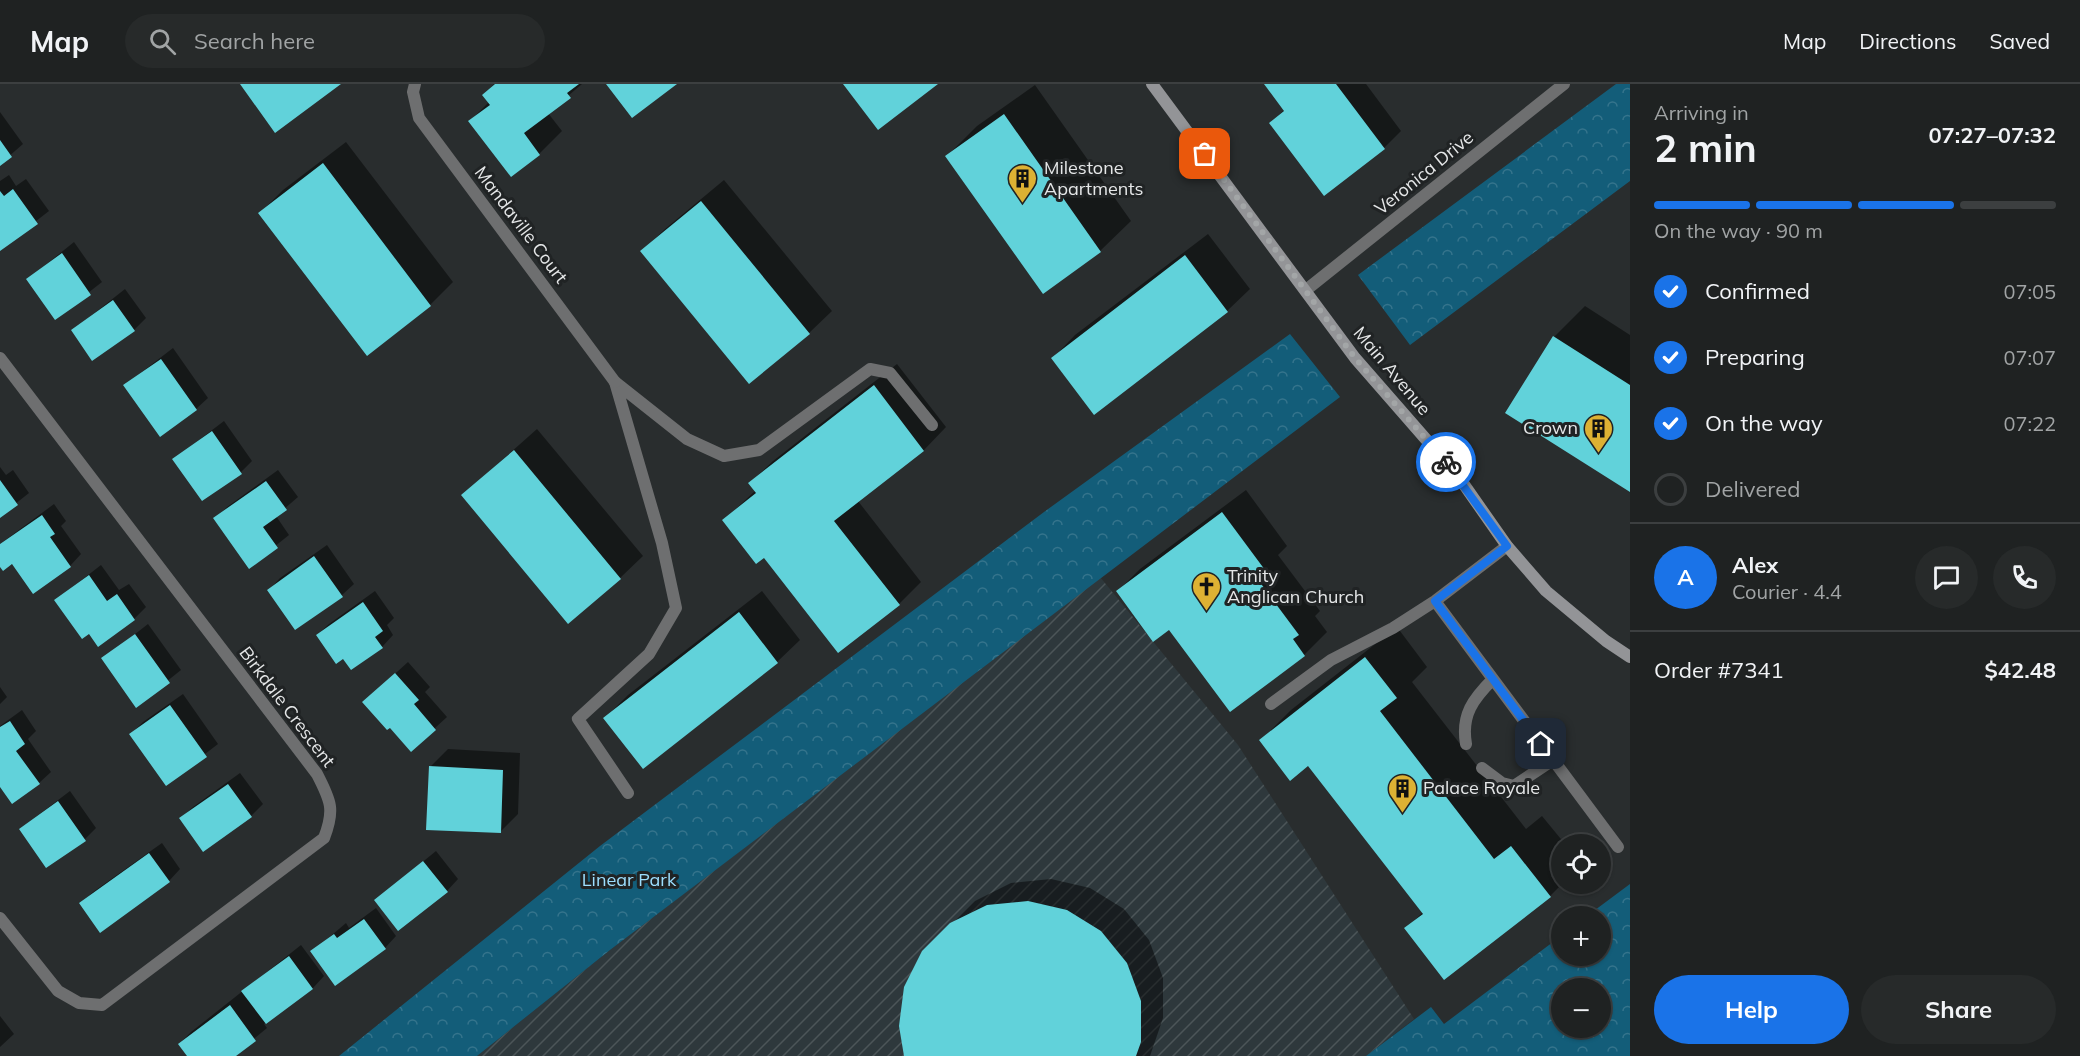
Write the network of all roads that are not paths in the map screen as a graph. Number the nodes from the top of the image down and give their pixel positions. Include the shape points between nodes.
1 (415, 84) edge
2 (1152, 84) edge
3 (1564, 84) edge
4 (1306, 290) junction
5 (0, 358) edge
6 (615, 382) junction
7 (932, 425) dead end
8 (1507, 546) junction
9 (1435, 601) junction
10 (1630, 657) edge
11 (1493, 679) junction
12 (1271, 704) dead end
13 (1466, 744) dead end
14 (1553, 760) junction
15 (1482, 768) dead end
16 (628, 793) dead end
17 (1618, 847) dead end
18 (0, 918) edge

1 - 6 street, Mandaville Court via 419,118
2 - 4 street, Main Avenue
3 - 4 street, Veronica Drive
4 - 8 street, Main Avenue via 1355,358 1458,476
5 - 18 street, Birkdale Crescent via 317,774 330,800 331,820 324,838 102,1005 79,1003 58,991
6 - 7 street via 687,439 724,456 759,450 870,369 890,373
6 - 16 street via 662,543 676,608 649,654 578,719
8 - 9 street
8 - 10 street, Main Avenue via 1546,591 1606,642
9 - 11 street
9 - 12 street via 1331,660
11 - 13 street via 1473,699 1466,715
11 - 14 street
14 - 15 street via 1514,786 1502,783
14 - 17 street

